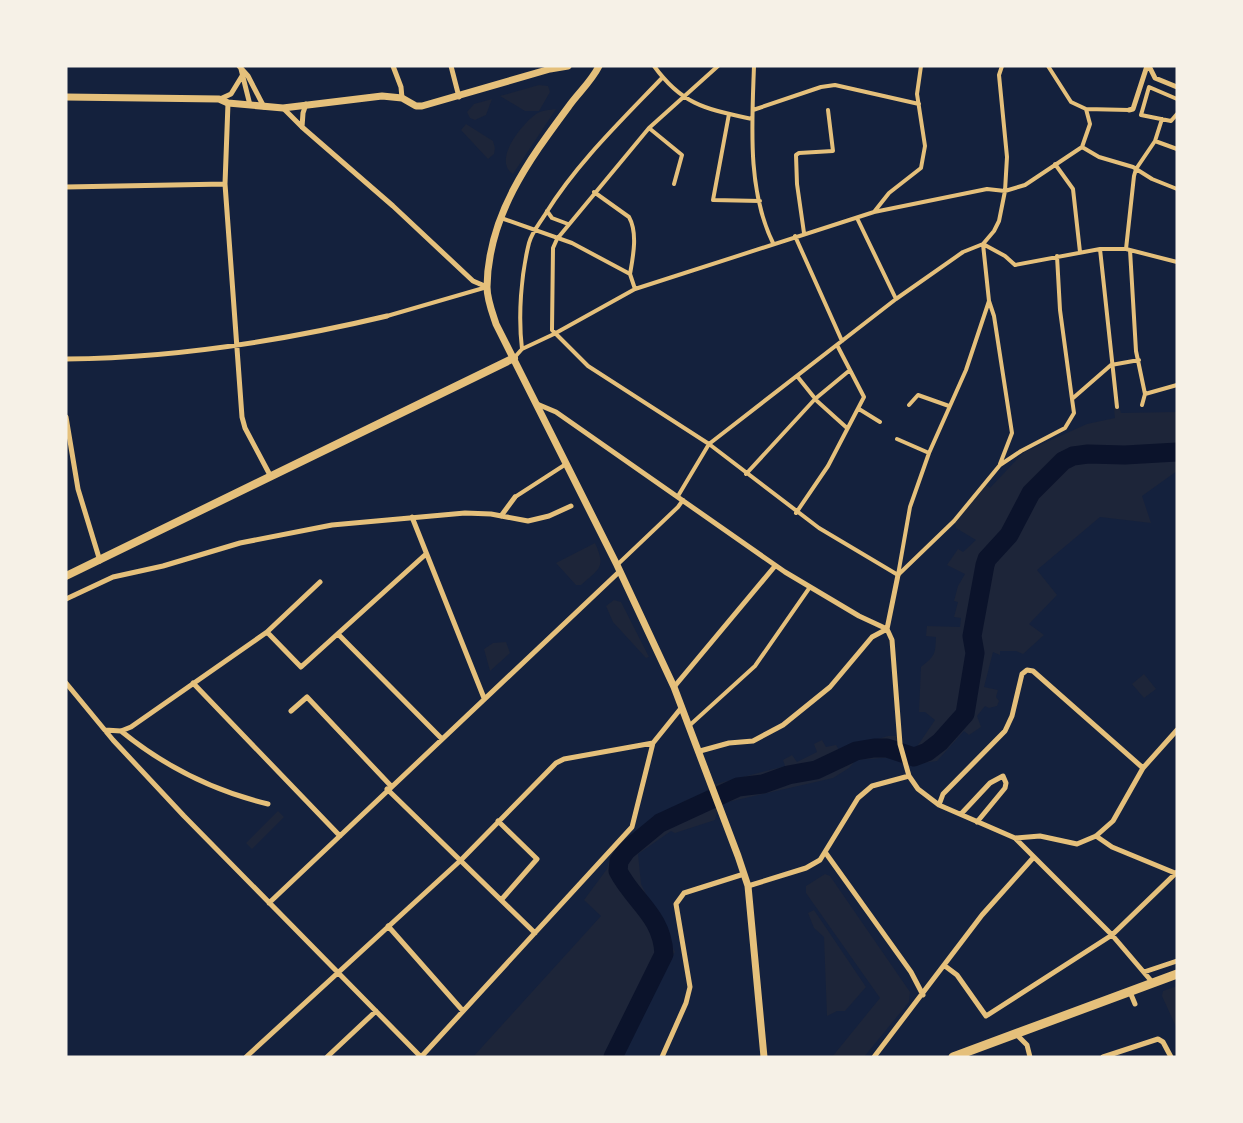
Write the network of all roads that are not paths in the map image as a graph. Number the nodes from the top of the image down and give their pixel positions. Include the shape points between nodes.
1 (451, 66) edge
2 (568, 66) edge
3 (598, 66) edge
4 (654, 66) edge
5 (718, 66) edge
6 (754, 66) edge
7 (1002, 66) edge
8 (1048, 66) edge
9 (1148, 66) edge
10 (240, 67) edge
11 (395, 67) edge
12 (921, 68) edge
13 (242, 75) junction
14 (662, 78) junction
15 (1177, 87) edge
16 (66, 97) edge
17 (459, 97) junction
18 (402, 98) junction
19 (684, 98) junction
20 (219, 99) junction
21 (1177, 99) edge
22 (228, 103) junction
23 (306, 104) junction
24 (919, 104) junction
25 (250, 105) junction
26 (264, 107) junction
27 (283, 108) junction
28 (1086, 109) junction
29 (753, 110) junction
30 (828, 110) dead end
31 (1129, 110) joint
32 (729, 114) junction
33 (1177, 114) edge
34 (752, 119) junction
35 (1162, 119) junction
36 (302, 127) junction
37 (649, 128) junction
38 (1155, 141) junction
39 (1082, 147) junction
40 (1177, 149) edge
41 (1055, 164) junction
42 (1136, 169) junction
43 (224, 184) junction
44 (674, 184) dead end
45 (66, 187) edge
46 (1177, 189) edge
47 (1005, 191) junction
48 (594, 192) junction
49 (760, 201) junction
50 (547, 211) junction
51 (874, 212) junction
52 (501, 218) junction
53 (858, 218) junction
54 (568, 224) junction
55 (534, 231) junction
56 (804, 233) junction
57 (795, 236) junction
58 (557, 239) junction
59 (773, 243) junction
60 (983, 244) junction
61 (1100, 249) junction
62 (1128, 250) junction
63 (1080, 252) junction
64 (1058, 256) junction
65 (1177, 262) edge
66 (630, 274) junction
67 (487, 287) junction
68 (635, 289) junction
69 (896, 299) junction
70 (989, 301) junction
71 (387, 316) joint
72 (554, 334) junction
73 (842, 341) junction
74 (837, 345) junction
75 (237, 346) junction
76 (522, 349) junction
77 (514, 358) junction
78 (66, 360) edge
79 (1139, 360) junction
80 (1111, 365) junction
81 (850, 370) junction
82 (797, 376) junction
83 (1177, 385) edge
84 (1145, 394) junction
85 (815, 399) junction
86 (1072, 399) junction
87 (537, 404) junction
88 (1142, 405) dead end
89 (909, 406) dead end
90 (949, 406) junction
91 (1117, 407) dead end
92 (859, 409) junction
93 (66, 417) edge
94 (880, 422) dead end
95 (847, 428) junction
96 (897, 439) dead end
97 (709, 444) junction
98 (929, 453) junction
99 (566, 464) junction
100 (1000, 465) junction
101 (746, 474) junction
102 (272, 477) junction
103 (516, 497) joint
104 (680, 498) junction
105 (571, 506) dead end
106 (796, 512) junction
107 (501, 516) junction
108 (412, 517) junction
109 (426, 554) junction
110 (100, 561) junction
111 (776, 566) junction
112 (618, 568) junction
113 (898, 574) junction
114 (66, 576) edge
115 (320, 582) dead end
116 (810, 587) junction
117 (66, 599) edge
118 (886, 629) junction
119 (266, 632) junction
120 (338, 634) junction
121 (66, 683) edge
122 (193, 683) junction
123 (674, 687) junction
124 (484, 698) junction
125 (682, 707) junction
126 (291, 711) dead end
127 (690, 725) junction
128 (104, 730) junction
129 (1177, 730) edge
130 (121, 731) junction
131 (442, 739) junction
132 (653, 743) junction
133 (700, 751) junction
134 (1143, 768) junction
135 (909, 776) junction
136 (389, 787) junction
137 (268, 804) dead end
138 (939, 804) junction
139 (961, 814) junction
140 (498, 821) junction
141 (978, 822) junction
142 (340, 836) junction
143 (1096, 836) junction
144 (1016, 838) junction
145 (826, 852) junction
146 (1033, 858) junction
147 (461, 860) junction
148 (1176, 873) edge
149 (744, 874) junction
150 (748, 886) junction
151 (502, 899) junction
152 (269, 903) junction
153 (388, 926) junction
154 (535, 933) junction
155 (1112, 935) junction
156 (1177, 961) edge
157 (944, 966) junction
158 (338, 972) junction
159 (1144, 972) junction
160 (1177, 974) edge
161 (1153, 983) junction
162 (1130, 992) junction
163 (923, 995) junction
164 (1135, 1004) dead end
165 (376, 1011) junction
166 (463, 1011) junction
167 (1016, 1034) junction
168 (664, 1056) edge
169 (246, 1057) edge
170 (327, 1057) edge
171 (421, 1057) edge
172 (764, 1057) edge
173 (874, 1057) edge
174 (953, 1057) edge
175 (1030, 1057) edge
176 (1103, 1057) edge
177 (1171, 1057) edge

1 - 17 street
2 - 17 street
3 - 52 street via 593,78 518,176
4 - 14 street
5 - 19 street
6 - 29 street
7 - 47 street via 999,75 1007,156
8 - 28 street via 1072,102
9 - 15 street via 1155,78
9 - 31 street via 1133,110
10 - 13 street
10 - 26 street
11 - 18 street
12 - 24 street via 917,94
13 - 20 street via 231,94
13 - 25 street
14 - 19 street
14 - 50 street via 607,136
16 - 20 street
17 - 18 street via 416,106
18 - 23 street via 382,96
19 - 32 street
19 - 37 street
20 - 22 street
21 - 35 street via 1149,87 1141,115
22 - 25 street
22 - 43 street
23 - 27 street
23 - 36 street
24 - 29 street via 835,85
24 - 51 street via 926,146 921,168 889,193
25 - 26 street
26 - 27 street
27 - 36 street
28 - 31 street
28 - 39 street via 1090,124
29 - 34 street
30 - 56 street via 833,151 796,155
32 - 34 street
32 - 49 street via 713,200
33 - 35 street via 1172,121
34 - 49 street
35 - 38 street
36 - 67 street via 393,206 472,281
37 - 44 street via 682,155
37 - 48 street
38 - 40 street
38 - 42 street
39 - 41 street
39 - 42 street via 1099,157
41 - 47 street via 1025,185
41 - 63 street via 1073,189
42 - 46 street
42 - 62 street
43 - 45 street
43 - 75 street
47 - 51 street via 987,189
47 - 60 street via 999,221
48 - 54 street
48 - 66 street via 632,222
49 - 59 street
50 - 54 street via 552,218
50 - 55 street
51 - 53 street
52 - 55 street
52 - 67 street
53 - 56 street
53 - 69 street
54 - 58 street
55 - 58 street
55 - 76 street via 524,282
56 - 57 street
57 - 59 street
57 - 73 street
58 - 66 street via 572,243
58 - 72 street via 553,248 550,297
59 - 68 street
60 - 64 street via 1005,256 1014,266
60 - 69 street via 964,252
60 - 70 street
61 - 62 street
61 - 63 street
61 - 80 street
62 - 65 street
62 - 79 street
63 - 64 street
64 - 86 street via 1060,310
66 - 68 street
67 - 71 street
67 - 77 street via 496,324
68 - 72 street
69 - 73 street
70 - 90 street via 966,370
70 - 100 street via 1012,433
71 - 75 street via 310,334
72 - 76 street
72 - 97 street via 588,366
73 - 74 street
74 - 81 street
74 - 82 street
75 - 78 street
75 - 102 street via 243,423
76 - 77 street
77 - 87 street
77 - 102 main road
79 - 80 street
79 - 84 street
80 - 86 street
80 - 91 street
81 - 85 street
81 - 92 street via 864,395
82 - 85 street
82 - 97 street
83 - 84 street
84 - 88 street
85 - 95 street
85 - 101 street
86 - 100 street via 1074,412 1065,428
87 - 99 street
87 - 104 street via 556,412
89 - 90 street via 918,395
90 - 98 street
92 - 94 street
92 - 95 street
93 - 110 street via 78,489
95 - 106 street via 828,466
96 - 98 street
97 - 101 street
97 - 104 street
98 - 113 street via 910,507
99 - 103 street
99 - 112 street
100 - 113 street via 954,520
101 - 106 street
102 - 110 main road
103 - 107 street
104 - 111 street
104 - 112 street via 678,507
105 - 107 street via 528,521
106 - 113 street via 842,544
107 - 108 street via 465,513
108 - 109 street
108 - 117 street via 332,525 240,543 113,577
109 - 120 street
109 - 124 street
110 - 114 main road
111 - 116 street
111 - 123 street
112 - 123 street
112 - 124 street via 536,652
113 - 118 street
115 - 119 street
116 - 118 street
116 - 127 street via 754,666
118 - 133 street via 872,637 830,687 783,725 753,741
118 - 135 street via 892,640 900,744
119 - 120 street via 301,667
119 - 122 street
120 - 131 street
121 - 128 street
122 - 130 street
122 - 142 street
123 - 125 street
124 - 131 street
125 - 127 street
125 - 132 street
126 - 136 street via 307,697
127 - 133 street
128 - 130 street
128 - 152 street
129 - 134 street
130 - 137 street via 187,775
131 - 136 street
132 - 140 street via 556,763
132 - 154 street via 632,827
133 - 149 street
134 - 138 street via 1033,671 1027,670 1022,674 1012,716 1004,731 943,794
134 - 143 street via 1113,821
135 - 138 street via 918,789
135 - 145 street via 872,786 858,798
136 - 142 street
136 - 147 street
138 - 139 street
139 - 141 street
139 - 141 street via 990,783 1003,776 1005,788
140 - 147 street
140 - 151 street via 537,859
141 - 144 street
142 - 152 street
143 - 144 street via 1077,844 1040,836
143 - 148 street via 1112,847
144 - 146 street
145 - 150 street via 806,868
145 - 163 street via 911,972
146 - 155 street
146 - 157 street via 982,915
147 - 151 street
147 - 153 street
148 - 155 street
149 - 150 street
149 - 168 street via 684,893 679,898 676,911 690,987
150 - 172 street
151 - 154 street
152 - 158 street
153 - 158 street
153 - 166 street
154 - 166 street
155 - 157 street via 986,1016 957,975
155 - 159 street
156 - 159 street
157 - 163 street
158 - 165 street
158 - 169 street
159 - 161 street
160 - 161 main road
161 - 162 main road
162 - 164 street
162 - 167 main road
163 - 173 street
165 - 170 street
165 - 171 street
166 - 171 street
167 - 174 main road
167 - 175 street via 1027,1046
176 - 177 street via 1158,1039

